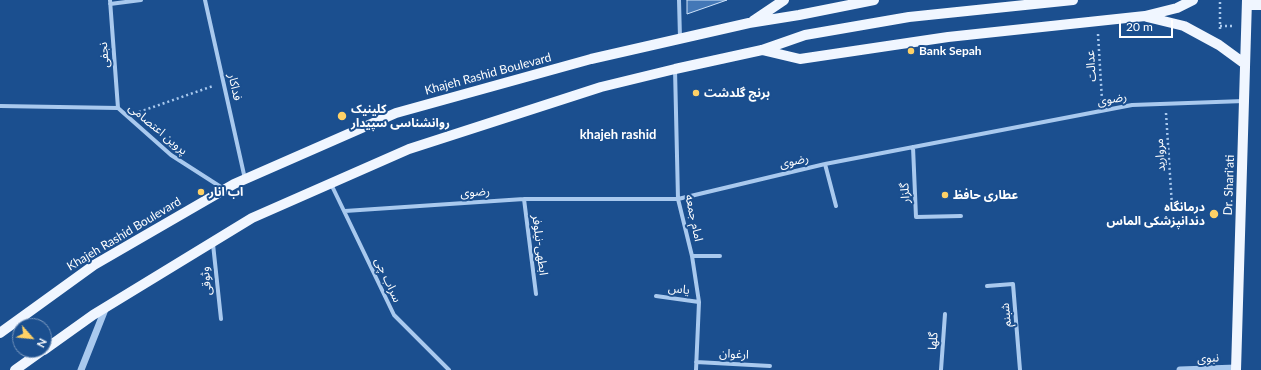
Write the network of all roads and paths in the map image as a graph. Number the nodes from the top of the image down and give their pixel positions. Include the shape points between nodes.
1 (141, 0) edge
2 (205, 0) edge
3 (679, 0) edge
4 (784, 0) edge
5 (874, 0) edge
6 (1073, 0) edge
7 (1193, 0) edge
8 (1220, 0) edge
9 (110, 2) edge
10 (1247, 2) edge
11 (1261, 5) edge
12 (1146, 16) junction
13 (1097, 21) junction
14 (749, 23) junction
15 (680, 38) junction
16 (1220, 45) junction
17 (762, 50) junction
18 (1245, 64) junction
19 (675, 69) junction
20 (223, 83) junction
21 (1244, 101) junction
22 (1165, 103) junction
23 (0, 106) edge
24 (118, 108) junction
25 (1103, 111) junction
26 (127, 116) junction
27 (912, 147) junction
28 (825, 164) junction
29 (245, 179) junction
30 (331, 183) junction
31 (224, 190) junction
32 (524, 199) junction
33 (678, 199) junction
34 (836, 206) dead end
35 (1172, 206) dead end
36 (345, 211) junction
37 (961, 216) dead end
38 (212, 241) junction
39 (692, 256) junction
40 (720, 256) dead end
41 (987, 286) dead end
42 (536, 294) dead end
43 (656, 296) dead end
44 (699, 302) junction
45 (106, 307) junction
46 (945, 314) dead end
47 (220, 319) dead end
48 (0, 332) edge
49 (52, 344) edge
50 (32, 358) edge
51 (696, 362) junction
52 (770, 366) dead end
53 (1236, 369) edge
54 (15, 370) edge
55 (81, 370) edge
56 (449, 370) edge
57 (696, 370) edge
58 (941, 370) edge
59 (1020, 370) edge
60 (1180, 370) edge

1 - 9 street
2 - 20 street, فداکار
3 - 15 street
4 - 14 main road
5 - 14 main road, Khajeh Rashid Boulevard via 799,16
6 - 17 main road via 909,17 805,35
7 - 12 main road via 1177,8
8 - 16 path
9 - 24 street, نجفی
10 - 11 main road
10 - 18 main road, Dr. Shari'ati
12 - 13 main road
12 - 16 main road via 1184,26
13 - 17 main road via 948,37 800,59
13 - 25 path, عدالت
14 - 15 main road, Khajeh Rashid Boulevard
15 - 29 main road, Khajeh Rashid Boulevard via 591,59 396,112
16 - 18 main road
17 - 19 main road
18 - 21 main road, Dr. Shari'ati
19 - 30 main road via 601,87 409,149
19 - 33 street, امام جمعه
20 - 26 path
20 - 29 street, فداکار
21 - 22 street, رضوی
21 - 53 main road, Dr. Shari'ati
22 - 25 street, رضوی via 1132,105
22 - 35 path, مروارید
23 - 24 street, پروین اعتصامی
24 - 26 street, پروین اعتصامی
25 - 27 street, رضوی
26 - 31 street, پروین اعتصامی via 171,155
27 - 28 street, رضوی
27 - 37 street, گلزار via 916,217
28 - 33 street, رضوی
28 - 34 street
29 - 31 main road, Khajeh Rashid Boulevard
30 - 36 street, سراب چی
30 - 38 main road via 252,218
31 - 48 main road, Khajeh Rashid Boulevard via 94,265
32 - 33 street, رضوی
32 - 36 street, رضوی
32 - 42 street, ابطهی-نیلوفر
33 - 39 street, امام جمعه
36 - 56 street, سراب چی via 394,315
38 - 45 main road
38 - 47 street, وثوقی
39 - 40 street
39 - 44 street, امام جمعه
41 - 59 street, شبنم via 1014,284
43 - 44 street, یاس
44 - 51 street, امام جمعه
45 - 49 main road
45 - 55 street
46 - 58 street, گلها
50 - 54 main road
51 - 52 street, ارغوان
51 - 57 street, امام جمعه
53 - 60 street, نبوی

